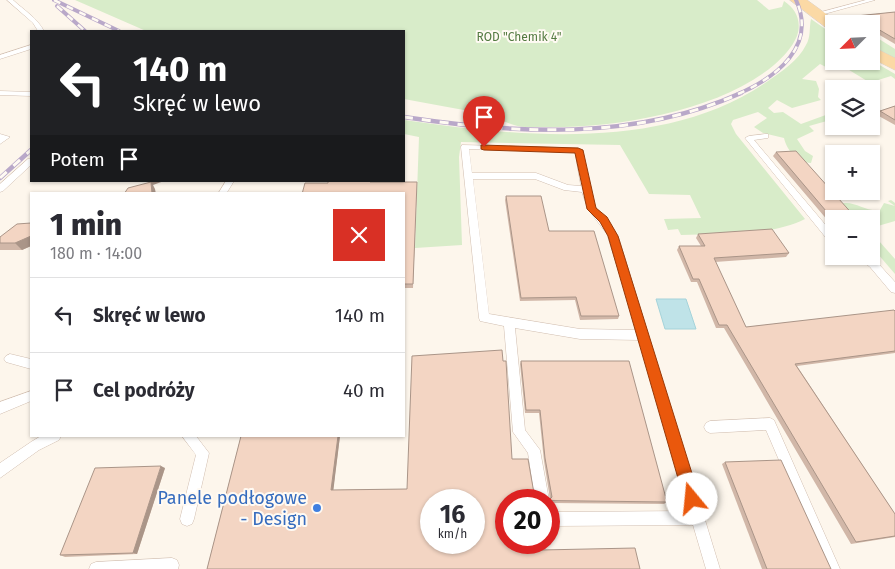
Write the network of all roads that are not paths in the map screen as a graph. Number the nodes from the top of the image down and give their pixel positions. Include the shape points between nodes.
1 (10, 0) edge
2 (797, 0) edge
3 (872, 0) edge
4 (817, 14) junction
5 (825, 20) edge
6 (39, 30) edge
7 (30, 47) edge
8 (880, 56) edge
9 (0, 57) edge
10 (895, 65) edge
11 (0, 92) edge
12 (30, 94) edge
13 (0, 136) edge
14 (765, 136) dead end
15 (0, 142) edge
16 (30, 162) edge
17 (469, 176) junction
18 (0, 189) edge
19 (587, 189) junction
20 (825, 231) edge
21 (874, 265) edge
22 (895, 289) edge
23 (509, 323) junction
24 (643, 335) junction
25 (10, 359) dead end
26 (30, 364) edge
27 (30, 396) edge
28 (0, 408) edge
29 (710, 427) dead end
30 (53, 437) edge
31 (189, 437) edge
32 (0, 471) edge
33 (540, 489) edge
34 (697, 518) junction
35 (186, 519) dead end
36 (560, 519) edge
37 (172, 567) edge
38 (96, 569) edge
39 (713, 569) edge
40 (833, 569) edge

1 - 6 lane
2 - 4 main road
3 - 4 lane
4 - 5 main road
7 - 9 lane
8 - 10 main road
11 - 12 lane
13 - 15 lane via 6,137
14 - 20 lane via 749,138
16 - 18 lane
17 - 19 lane via 536,176 567,188
17 - 19 lane via 465,147 578,150
17 - 23 lane via 484,318
19 - 24 lane via 592,209 613,236
21 - 22 lane
23 - 24 lane via 580,334
23 - 33 lane via 519,432 534,450
24 - 34 lane
25 - 26 lane
27 - 28 lane
29 - 40 lane via 770,424
30 - 32 lane
31 - 35 lane via 203,452
34 - 36 lane
34 - 39 lane
37 - 38 lane

